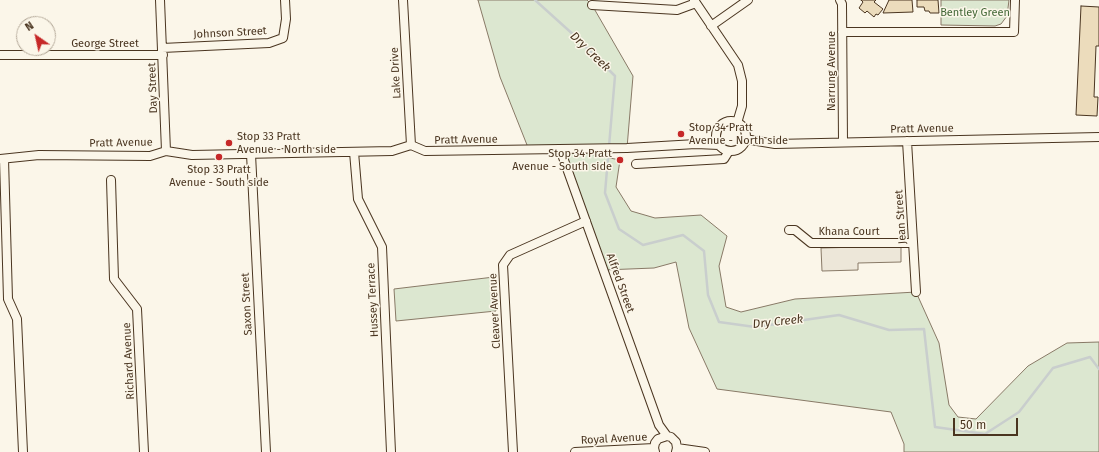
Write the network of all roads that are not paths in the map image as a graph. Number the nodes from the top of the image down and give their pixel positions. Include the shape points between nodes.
1 (160, 0) edge
2 (285, 0) edge
3 (403, 0) edge
4 (748, 0) edge
5 (840, 0) edge
6 (1015, 0) edge
7 (695, 2) edge
8 (592, 5) dead end
9 (711, 26) junction
10 (842, 32) junction
11 (162, 51) junction
12 (0, 55) edge
13 (737, 123) junction
14 (716, 136) junction
15 (1099, 137) edge
16 (745, 139) junction
17 (907, 141) junction
18 (843, 142) junction
19 (696, 144) junction
20 (411, 145) junction
21 (719, 145) junction
22 (560, 149) junction
23 (166, 151) junction
24 (730, 151) junction
25 (354, 152) junction
26 (251, 154) junction
27 (2, 159) edge
28 (636, 164) dead end
29 (111, 180) dead end
30 (586, 221) junction
31 (789, 230) dead end
32 (913, 243) junction
33 (916, 292) dead end
34 (660, 425) junction
35 (667, 436) junction
36 (658, 439) junction
37 (654, 450) edge
38 (677, 450) edge
39 (23, 452) edge
40 (144, 452) edge
41 (266, 452) edge
42 (391, 452) edge
43 (513, 452) edge
44 (575, 452) edge
45 (705, 452) edge

1 - 11 street, Day Street
2 - 11 street, Johnson Street via 283,38 269,42
3 - 20 street, Lake Drive
4 - 9 street
5 - 10 street, Narrung Avenue
6 - 10 street via 1014,32
7 - 8 street via 677,10
7 - 9 street
9 - 13 street via 738,65 742,81 742,106
10 - 18 street, Narrung Avenue
11 - 12 street, George Street
11 - 23 street, Day Street
13 - 14 street via 726,122 720,126
13 - 16 street via 745,131
14 - 19 street, Pratt Avenue
14 - 21 street
15 - 17 street, Pratt Avenue
16 - 18 street, Pratt Avenue via 775,144
16 - 24 street via 740,148
17 - 18 street, Pratt Avenue
17 - 32 street, Jean Street
19 - 21 street, Pratt Avenue
19 - 22 street, Pratt Avenue
20 - 22 street, Pratt Avenue via 424,151
20 - 25 street, Pratt Avenue via 392,151
21 - 24 street
22 - 30 street, Alfred Street
23 - 26 street, Pratt Avenue via 192,155
23 - 27 street, Pratt Avenue via 150,156 39,155
24 - 28 street via 724,159
25 - 26 street, Pratt Avenue
25 - 42 street, Hussey Terrace via 358,199 382,247
26 - 41 street, Saxon Street
27 - 39 street via 8,299 17,319
29 - 40 street, Richard Avenue via 114,279 137,309
30 - 34 street, Alfred Street
30 - 43 street, Cleaver Avenue via 510,255 503,265
31 - 32 street, Khana Court via 795,230 811,243
32 - 33 street, Jean Street
34 - 35 street, Alfred Street
34 - 36 street, Alfred Street
35 - 36 street
35 - 38 street, Alfred Street via 674,439
36 - 37 street, Alfred Street
37 - 44 street, Royal Avenue
38 - 45 street

